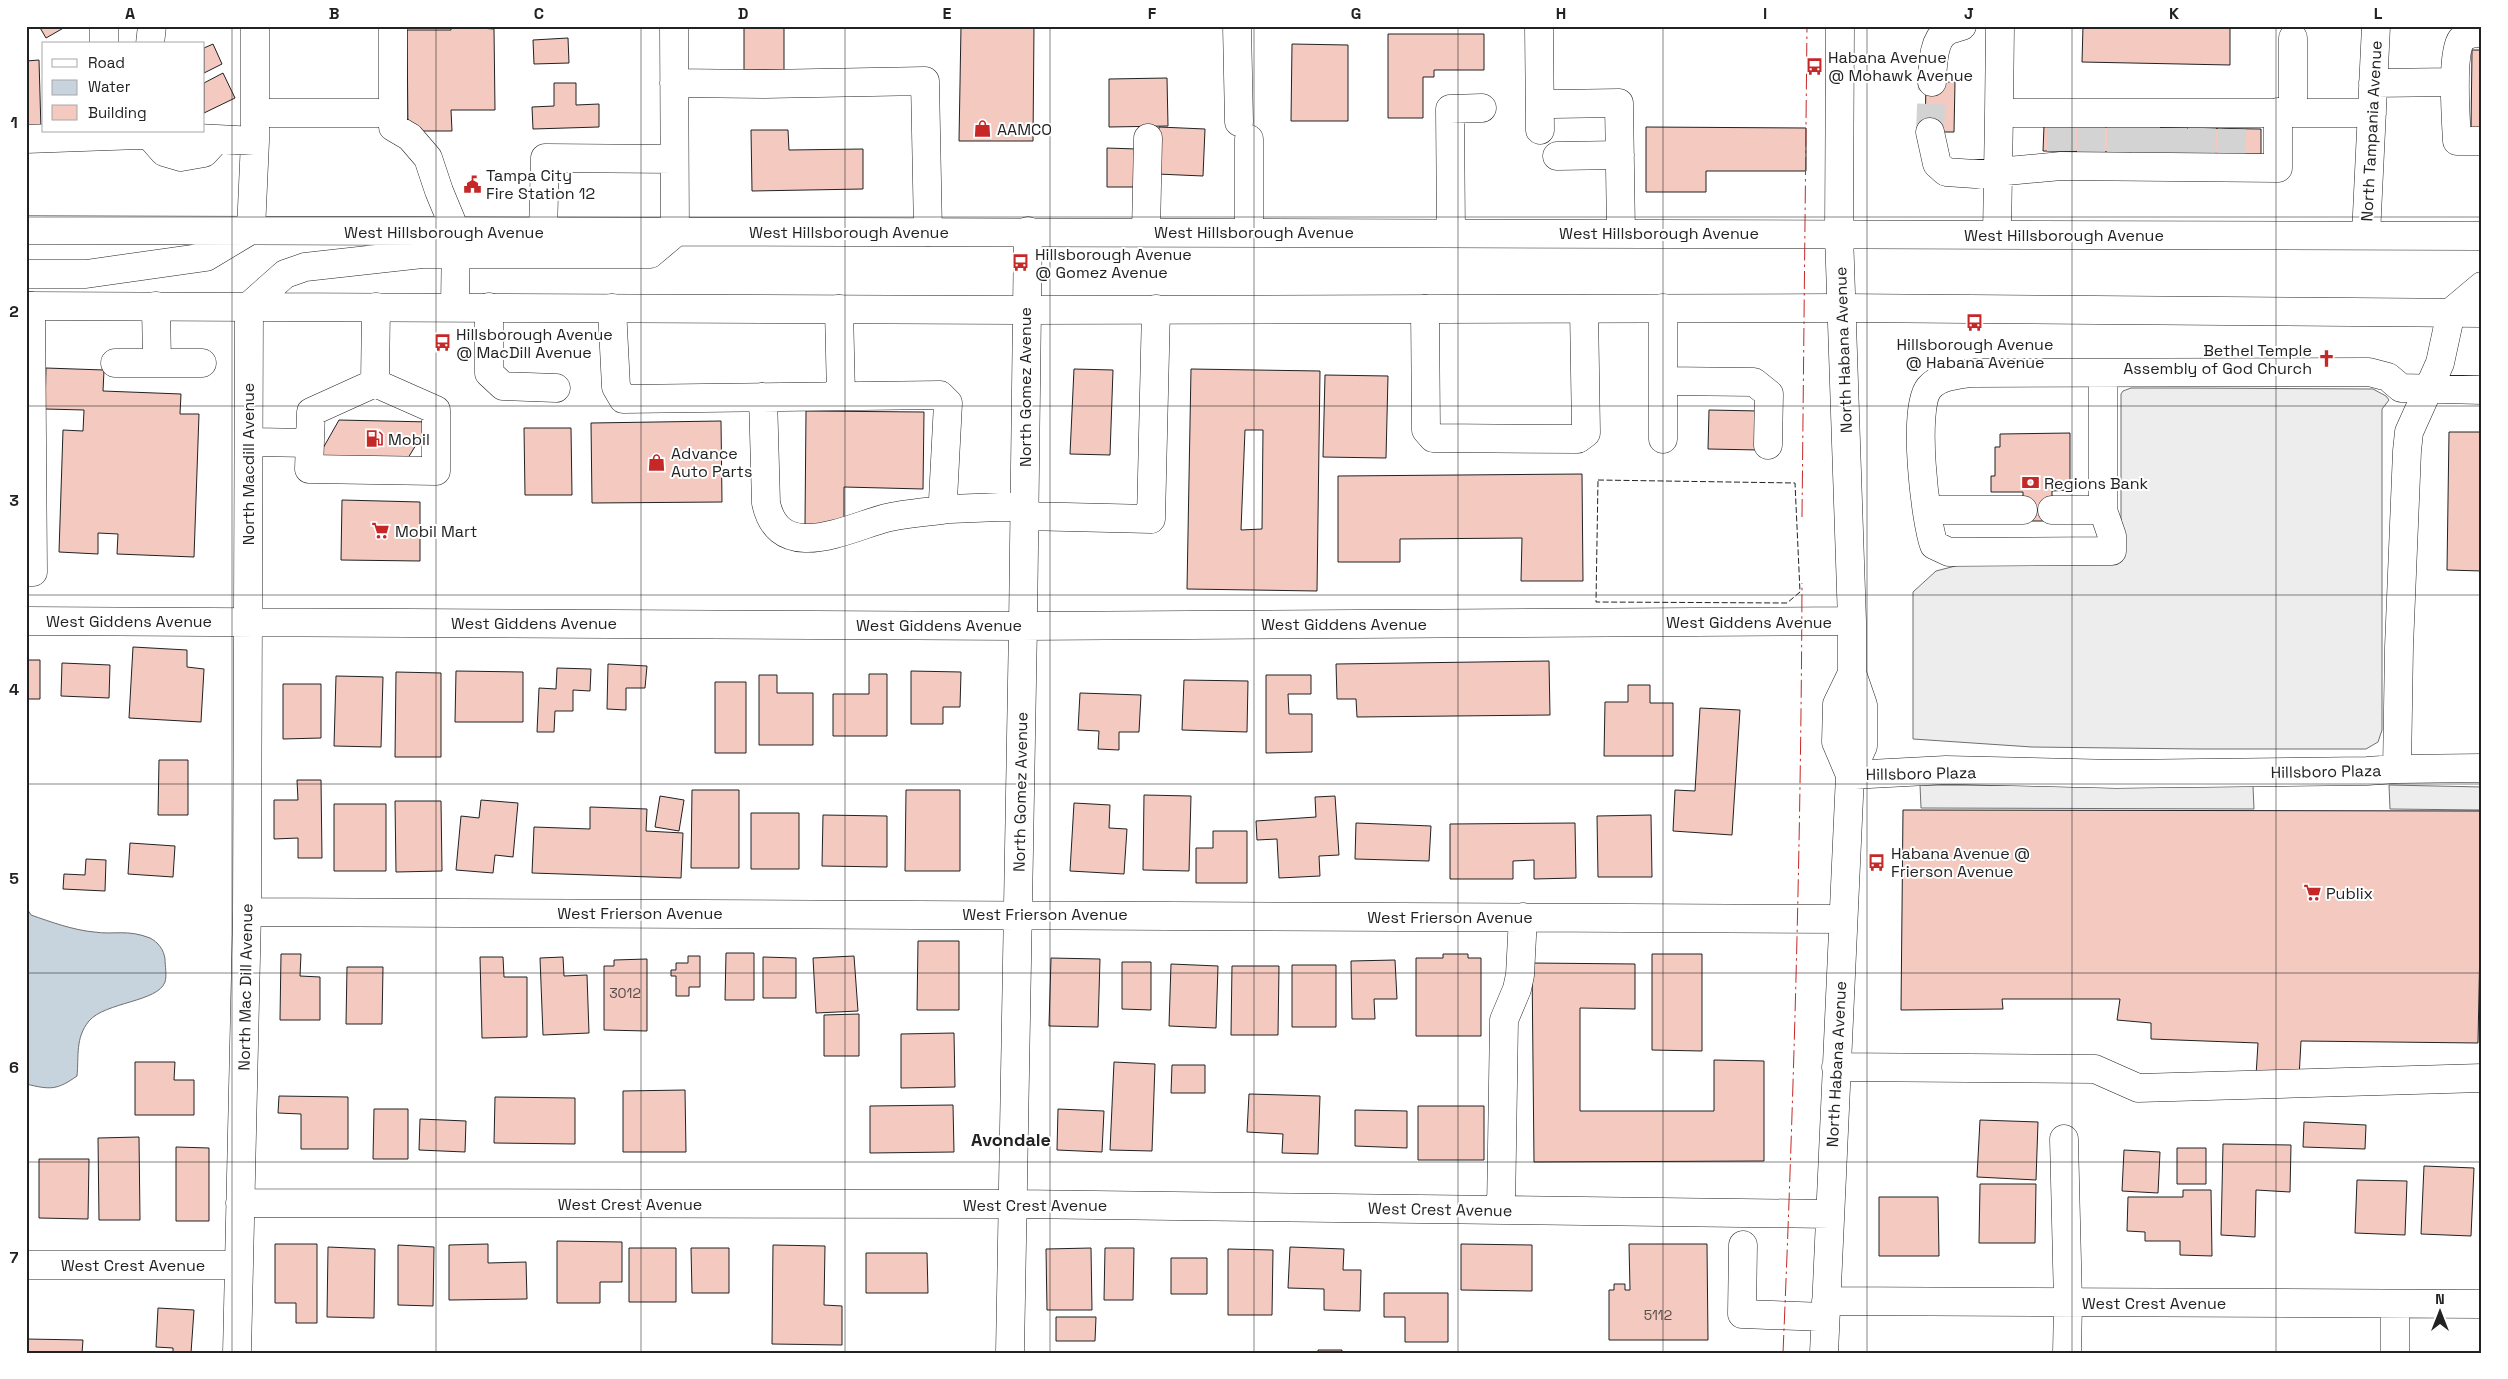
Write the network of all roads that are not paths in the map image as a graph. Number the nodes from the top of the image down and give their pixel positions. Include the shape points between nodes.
1 (104, 26) edge
2 (152, 26) edge
3 (255, 26) edge
4 (393, 26) edge
5 (674, 26) edge
6 (1238, 26) edge
7 (1539, 26) edge
8 (1840, 26) edge
9 (1962, 26) edge
10 (2376, 26) edge
11 (1992, 27) edge
12 (2482, 33) edge
13 (2293, 38) dead end
14 (104, 42) edge
15 (150, 42) edge
16 (1932, 82) tunnel mouth
17 (2373, 82) junction
18 (2455, 82) junction
19 (674, 83) junction
20 (1553, 104) dead end
21 (1482, 108) dead end
22 (2286, 112) junction
23 (255, 113) junction
24 (1999, 113) junction
25 (2372, 113) junction
26 (392, 114) junction
27 (1540, 130) dead end
28 (1930, 132) tunnel mouth
29 (100, 134) edge
30 (143, 134) edge
31 (1148, 138) dead end
32 (26, 139) edge
33 (2060, 139) junction
34 (2091, 139) junction
35 (255, 140) junction
36 (2147, 140) junction
37 (2202, 140) junction
38 (2231, 141) junction
39 (2482, 142) edge
40 (1620, 155) junction
41 (1557, 156) dead end
42 (674, 159) junction
43 (1997, 171) junction
44 (26, 230) edge
45 (251, 230) junction
46 (1028, 231) junction
47 (543, 232) junction
48 (928, 232) junction
49 (1146, 232) junction
50 (1249, 232) junction
51 (675, 233) junction
52 (1451, 233) junction
53 (1622, 233) junction
54 (1839, 234) junction
55 (1997, 234) junction
56 (2366, 235) junction
57 (2482, 236) edge
58 (456, 243) junction
59 (26, 274) edge
60 (2482, 286) edge
61 (28, 306) edge
62 (156, 306) junction
63 (248, 306) junction
64 (376, 307) junction
65 (455, 307) junction
66 (489, 307) junction
67 (612, 308) junction
68 (1663, 308) junction
69 (1841, 308) junction
70 (839, 309) junction
71 (1156, 309) junction
72 (1425, 309) junction
73 (1584, 309) junction
74 (1025, 310) junction
75 (2451, 312) junction
76 (2482, 313) edge
77 (28, 357) edge
78 (114, 363) dead end
79 (157, 363) junction
80 (202, 363) dead end
81 (2103, 374) junction
82 (1663, 381) junction
83 (375, 384) junction
84 (556, 388) dead end
85 (2427, 390) junction
86 (2482, 390) edge
87 (840, 396) junction
88 (764, 397) junction
89 (1663, 439) dead end
90 (248, 442) junction
91 (310, 443) junction
92 (1768, 445) dead end
93 (950, 509) junction
94 (1928, 510) junction
95 (2023, 510) dead end
96 (2052, 510) dead end
97 (2104, 510) junction
98 (1024, 511) junction
99 (26, 572) edge
100 (26, 620) edge
101 (248, 621) junction
102 (1852, 621) junction
103 (1023, 626) junction
104 (2482, 768) edge
105 (2397, 769) junction
106 (1850, 775) junction
107 (247, 912) junction
108 (1018, 914) junction
109 (1524, 917) junction
110 (1843, 919) junction
111 (1836, 1067) junction
112 (2482, 1078) edge
113 (2064, 1139) dead end
114 (240, 1203) junction
115 (1012, 1204) junction
116 (1501, 1210) junction
117 (1830, 1214) junction
118 (1743, 1245) dead end
119 (26, 1264) edge
120 (239, 1265) junction
121 (2068, 1302) junction
122 (2395, 1304) junction
123 (2482, 1304) edge
124 (1826, 1309) junction
125 (237, 1353) edge
126 (1010, 1353) edge
127 (1824, 1353) edge
128 (2067, 1353) edge
129 (2395, 1353) edge

1 - 14 street
2 - 15 street
3 - 23 street
4 - 26 street
5 - 19 street
6 - 50 street
7 - 27 street
8 - 54 street, North Habana Avenue
9 - 16 street via 1945,32 1938,44
10 - 17 street, North Tampania Avenue
11 - 24 street
12 - 18 street via 2467,34 2457,45
13 - 22 street
17 - 18 street
17 - 25 street, North Tampania Avenue
18 - 39 street via 2457,141
19 - 42 street
19 - 48 street via 925,81
20 - 40 street via 1619,103
21 - 52 street via 1450,109
22 - 25 street
22 - 38 street
22 - 38 street via 2278,168
23 - 26 street
23 - 35 street
24 - 33 street
24 - 43 street
25 - 56 street, North Tampania Avenue
26 - 58 street via 393,128 410,137 428,158
28 - 43 street via 1937,164 1946,172 1974,174
29 - 30 street
29 - 32 street
30 - 35 street
31 - 49 street
33 - 34 street
33 - 34 street
33 - 43 street
34 - 36 street
34 - 36 street
35 - 45 street
36 - 37 street
36 - 37 street
37 - 38 street
37 - 38 street
40 - 41 street
40 - 53 street
42 - 47 street via 545,158
42 - 51 street
43 - 55 street
44 - 45 street, West Hillsborough Avenue
45 - 58 street, West Hillsborough Avenue
45 - 59 street via 206,257 86,274
46 - 48 street, West Hillsborough Avenue
46 - 49 street, West Hillsborough Avenue
46 - 74 street, North Gomez Avenue
47 - 51 street, West Hillsborough Avenue
47 - 58 street, West Hillsborough Avenue
48 - 51 street, West Hillsborough Avenue
49 - 50 street, West Hillsborough Avenue
50 - 52 street, West Hillsborough Avenue
51 - 58 street via 650,254
52 - 53 street, West Hillsborough Avenue
53 - 54 street, West Hillsborough Avenue
54 - 55 street, West Hillsborough Avenue
54 - 69 street, North Habana Avenue
55 - 56 street, West Hillsborough Avenue
56 - 57 street, West Hillsborough Avenue
58 - 63 street via 422,254 305,267 284,274
58 - 65 street
60 - 75 street
61 - 62 street
61 - 77 street
62 - 63 street
62 - 79 street
63 - 64 street
63 - 90 street, North Macdill Avenue
64 - 65 street
64 - 83 street
65 - 66 street
66 - 67 street
66 - 84 street via 489,373 503,386
67 - 70 street
67 - 88 street via 616,386 622,399
68 - 69 street
68 - 73 street
68 - 82 street
69 - 75 street
69 - 102 street, North Habana Avenue
70 - 74 street
70 - 87 street
71 - 72 street
71 - 74 street
71 - 98 street via 1151,519
72 - 73 street
72 - 73 street via 1426,430 1433,438 1578,439 1586,433
74 - 98 street, North Gomez Avenue
75 - 76 street
75 - 85 street, Hillsboro Plaza via 2440,363
77 - 99 street via 33,572
78 - 79 street
79 - 80 street
81 - 85 street via 2370,372 2388,376 2401,388
81 - 94 street via 1972,374 1941,379 1930,387 1924,396 1921,417
81 - 97 street
82 - 89 street
82 - 92 street via 1754,382 1769,394
83 - 91 street via 311,412
83 - 91 street via 436,410 436,471 309,468
85 - 86 street
85 - 105 street, Hillsboro Plaza via 2409,432 2405,471
87 - 88 street
87 - 93 street via 940,395 948,403 944,500
88 - 93 street via 766,503 769,519 782,531 801,538 823,538 888,517
90 - 91 street
90 - 101 street, North Macdill Avenue
93 - 98 street
94 - 95 street
94 - 97 street via 1932,538 1939,549 1949,552 2003,552 2112,551 2112,536
96 - 97 street
98 - 103 street, North Gomez Avenue
100 - 101 street, West Giddens Avenue
101 - 103 street, West Giddens Avenue
101 - 107 street, North Mac Dill Avenue
102 - 103 street, West Giddens Avenue
102 - 106 street, North Habana Avenue via 1852,673 1837,704 1836,733 1836,742
103 - 108 street, North Gomez Avenue
104 - 105 street
105 - 106 street, Hillsboro Plaza via 2116,774 1946,770
106 - 110 street, North Habana Avenue
107 - 108 street, West Frierson Avenue
107 - 114 street, North Mac Dill Avenue
108 - 109 street, West Frierson Avenue
108 - 115 street, North Gomez Avenue
109 - 110 street, West Frierson Avenue
109 - 116 street via 1520,974 1504,1020
110 - 111 street, North Habana Avenue
111 - 112 street via 2095,1069 2138,1088
111 - 117 street, North Habana Avenue
113 - 121 street
114 - 115 street, West Crest Avenue
114 - 120 street, North Mac Dill Avenue
115 - 116 street, West Crest Avenue
115 - 126 street, North Gomez Avenue
116 - 117 street, West Crest Avenue
117 - 124 street, North Habana Avenue
118 - 124 street, West Crest Avenue via 1742,1314
119 - 120 street, West Crest Avenue
120 - 125 street, North Mac Dill Avenue
121 - 122 street, West Crest Avenue
121 - 124 street, West Crest Avenue
121 - 128 street
122 - 123 street, West Crest Avenue
122 - 129 street
124 - 127 street, North Habana Avenue

